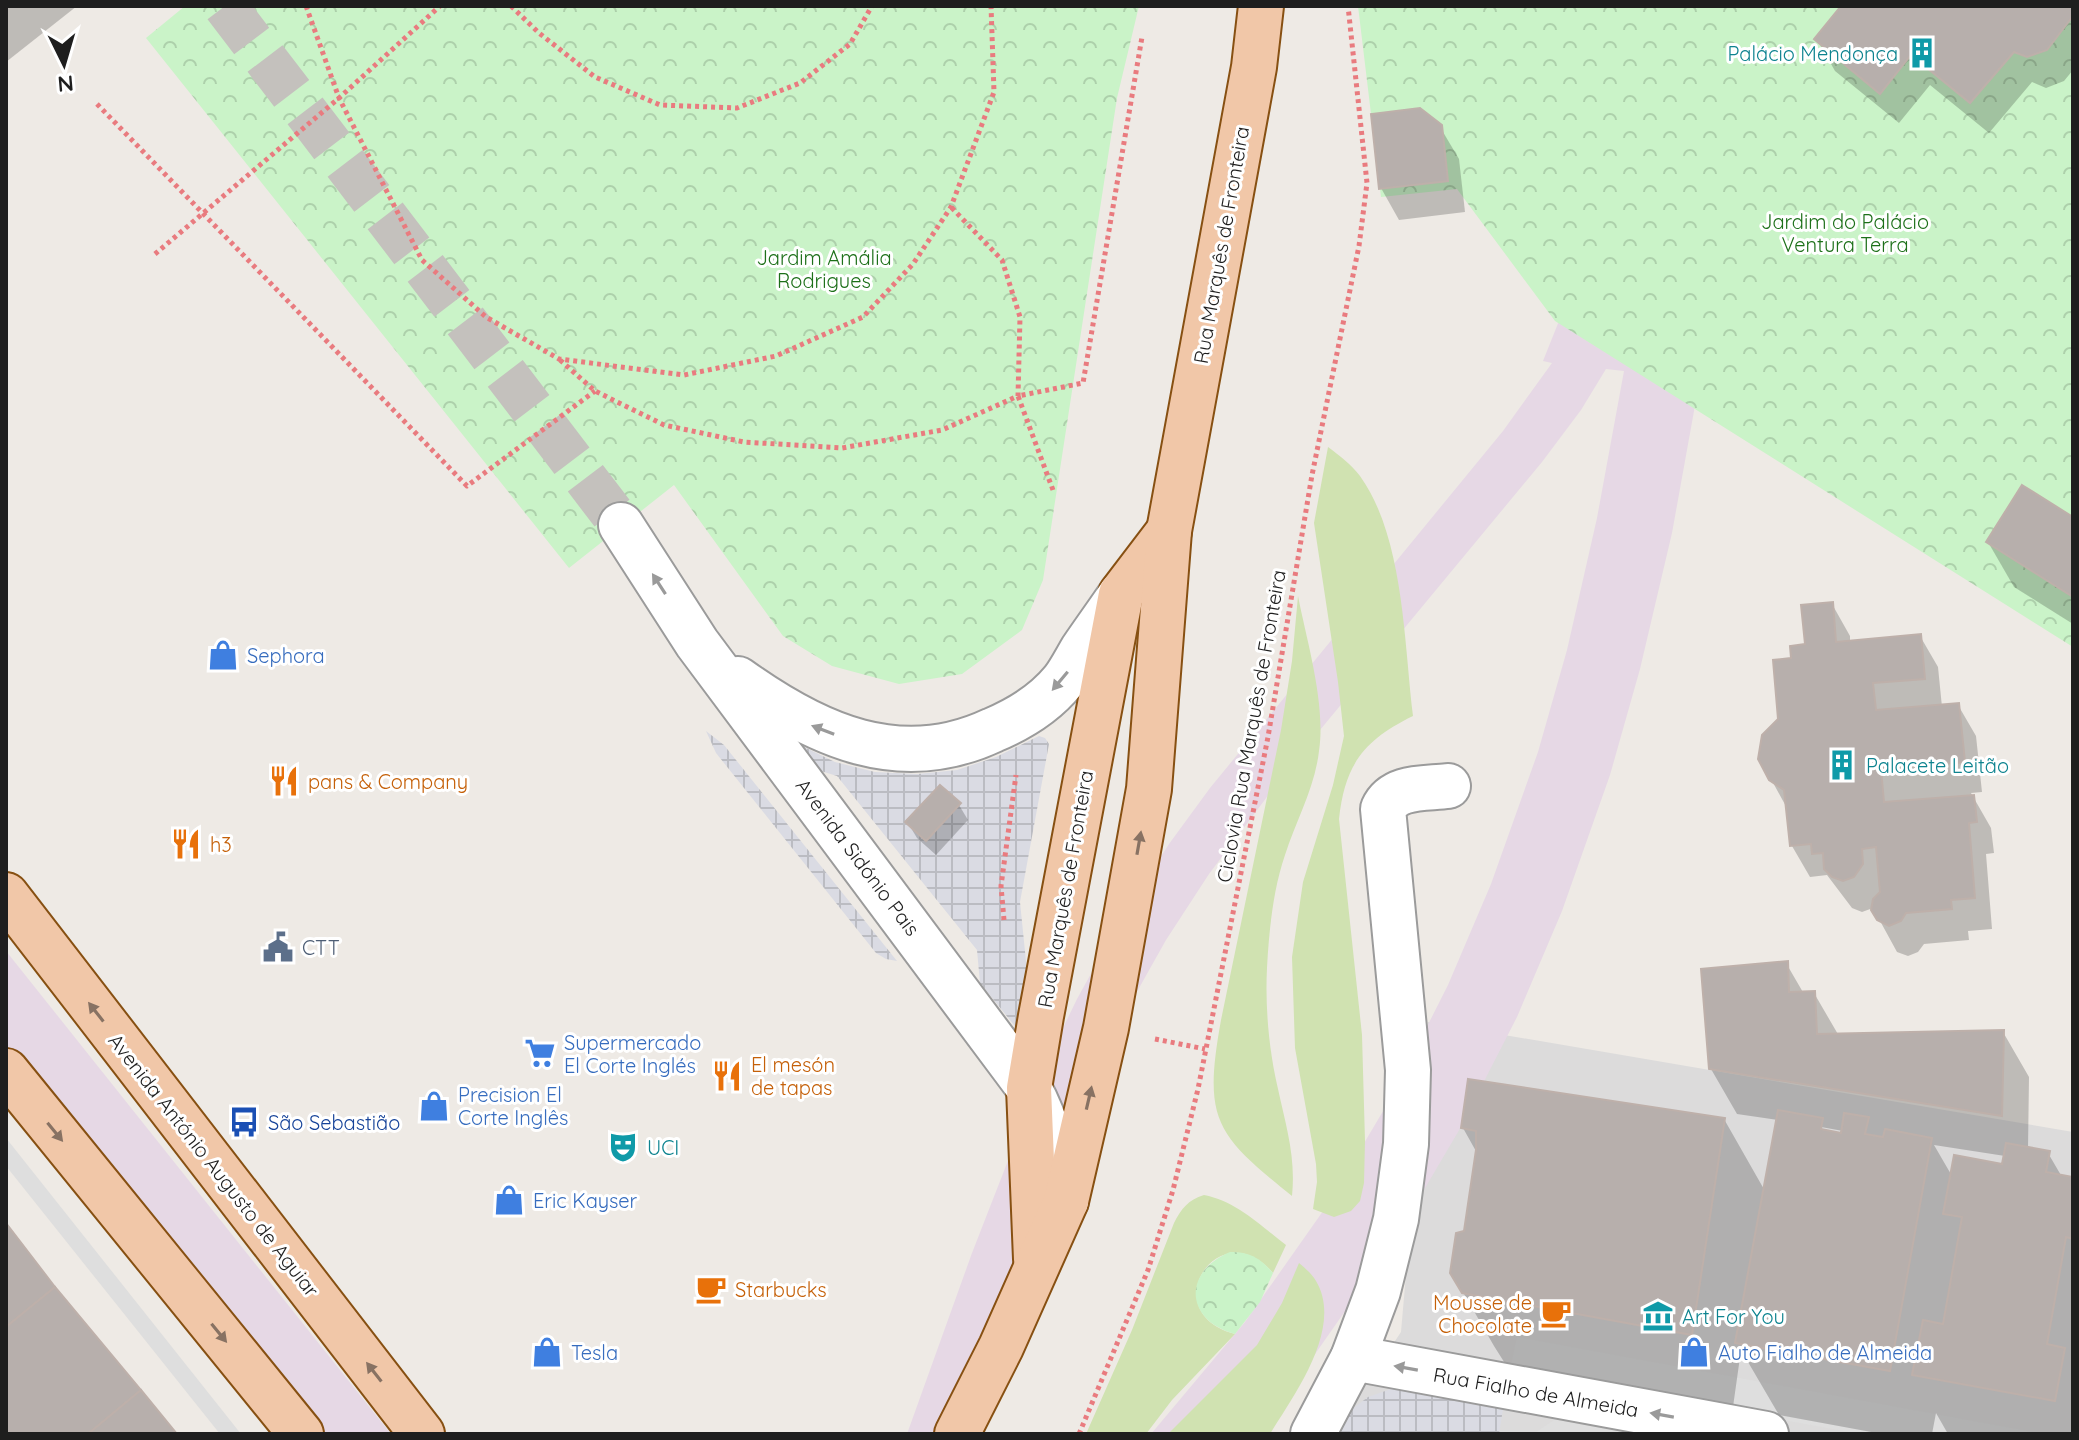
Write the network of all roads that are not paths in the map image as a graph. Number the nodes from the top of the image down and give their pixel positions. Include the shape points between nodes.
1 (1261, 6) edge
2 (621, 525) tunnel mouth
3 (1169, 531) junction
4 (1121, 594) junction
5 (697, 643) junction
6 (1448, 786) dead end
7 (6, 895) edge
8 (6, 1071) edge
9 (1029, 1088) junction
10 (1066, 1201) junction
11 (1036, 1265) junction
12 (1353, 1358) junction
13 (301, 1434) edge
14 (422, 1434) edge
15 (957, 1434) edge
16 (1313, 1434) edge
17 (1766, 1434) edge

1 - 3 main road, Rua Marquês de Fronteira
5 -> 2 street, Avenida Sidónio Pais
3 - 4 main road, Rua Marquês de Fronteira
10 -> 3 main road, Rua Marquês de Fronteira via 1106,1028 1149,789
4 -> 5 street via 1063,681 1038,705 969,742 939,748 880,746 814,727 769,701
4 - 9 main road, Rua Marquês de Fronteira
5 - 9 street, Avenida Sidónio Pais
6 - 12 street via 1394,795 1383,809 1408,1070 1406,1144 1396,1219 1378,1291
14 -> 7 main road, Avenida António Augusto de Aguiar
8 -> 13 main road
9 - 10 street, Avenida Sidónio Pais via 1043,1113
9 - 11 main road, Rua Marquês de Fronteira
10 - 11 main road, Rua Marquês de Fronteira
11 - 15 main road, Rua Marquês de Fronteira
12 - 16 street
17 -> 12 street, Rua Fialho de Almeida

